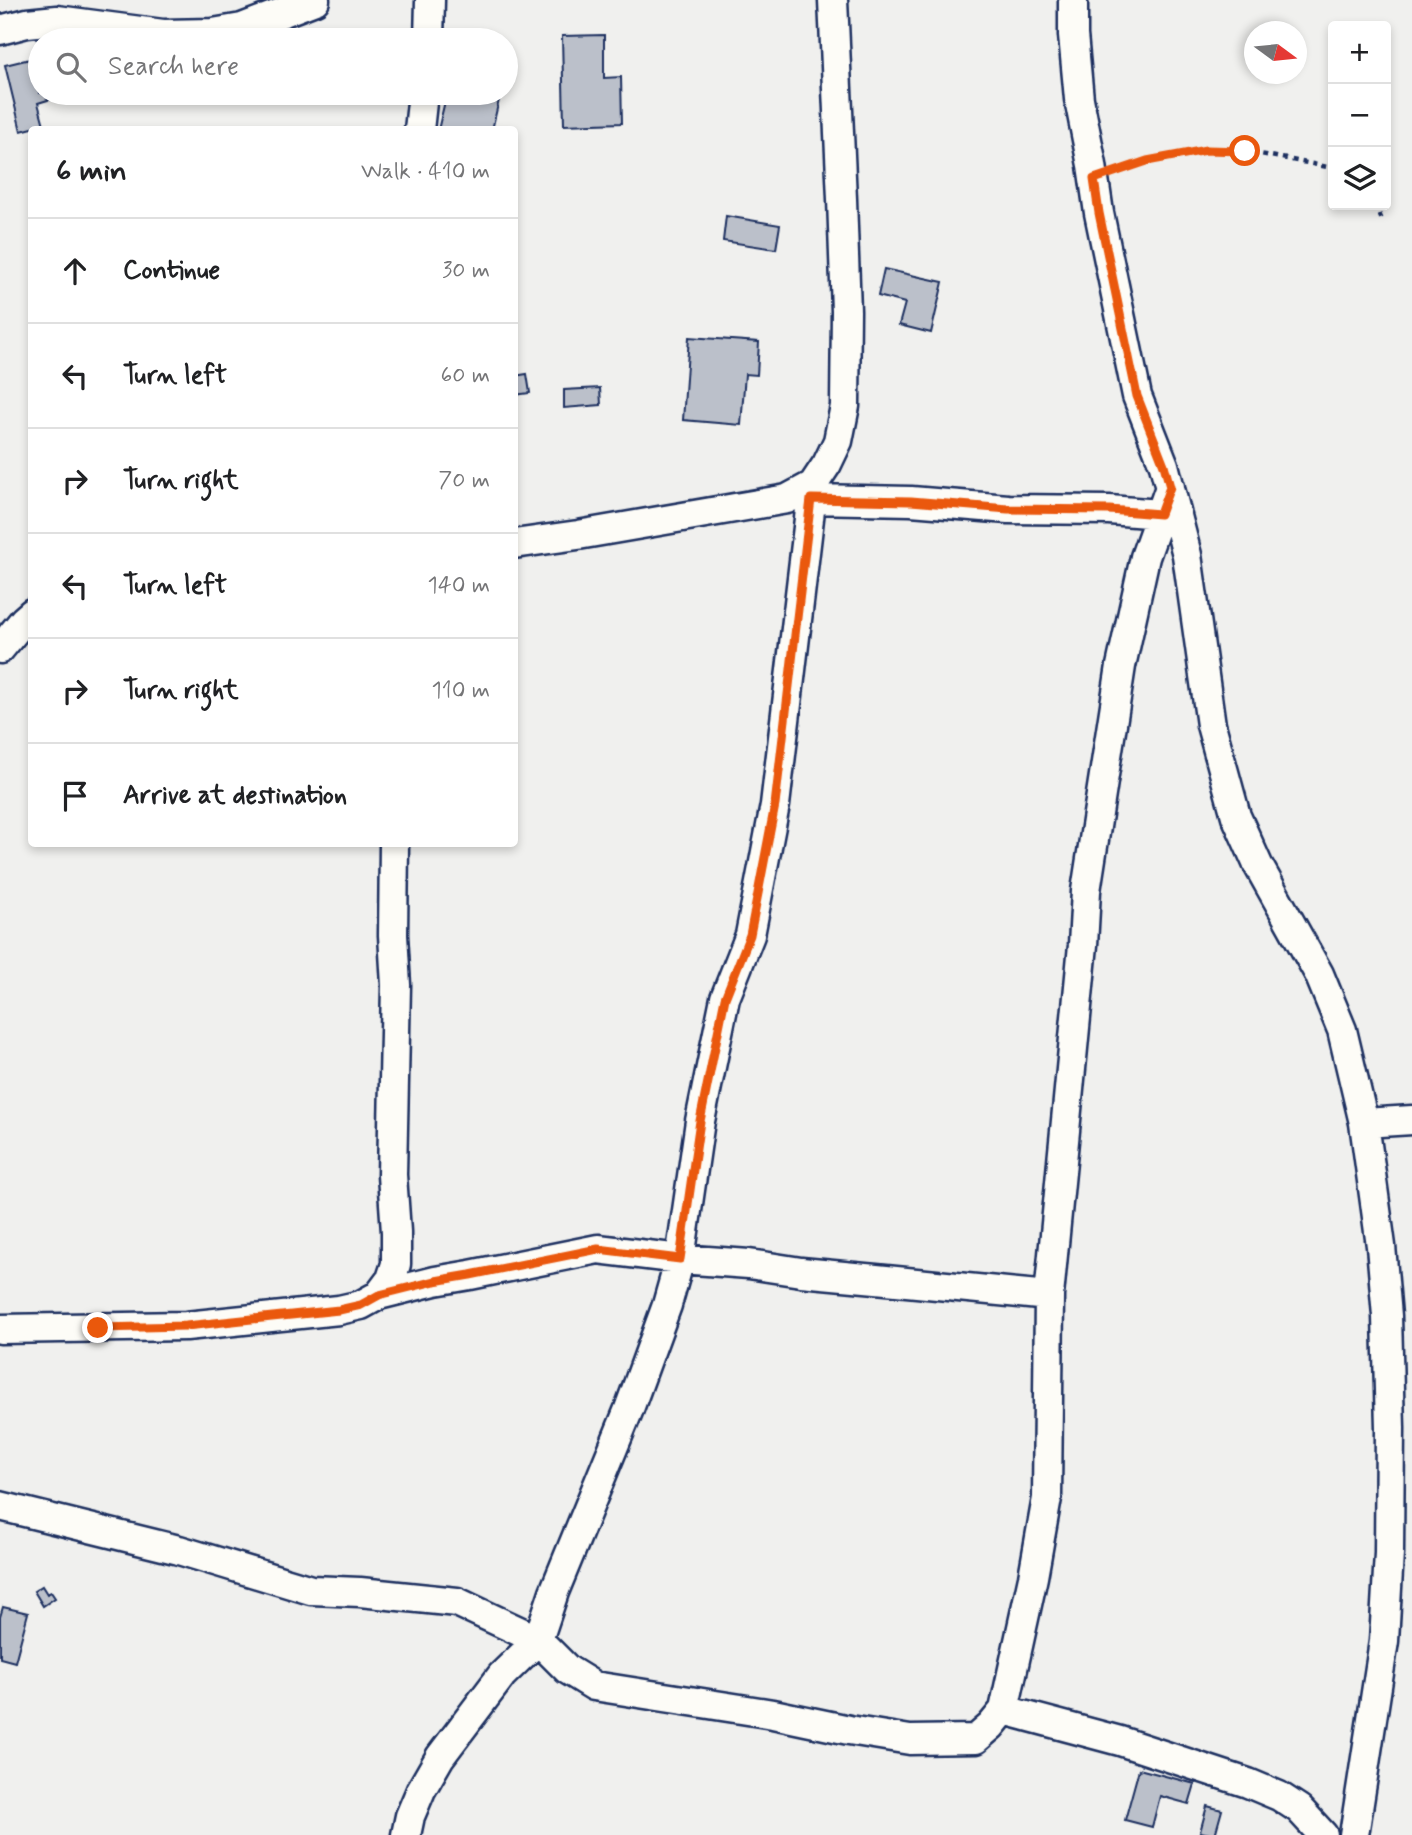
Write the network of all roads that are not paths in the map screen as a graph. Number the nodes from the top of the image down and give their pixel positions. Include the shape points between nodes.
1 (315, 0) edge
2 (430, 0) edge
3 (832, 0) edge
4 (1073, 0) edge
5 (118, 28) edge
6 (242, 28) edge
7 (429, 28) edge
8 (0, 30) edge
9 (422, 105) edge
10 (419, 126) edge
11 (1170, 487) junction
12 (812, 492) junction
13 (1160, 514) junction
14 (518, 543) edge
15 (28, 616) edge
16 (0, 649) edge
17 (394, 847) edge
18 (1412, 1120) edge
19 (1364, 1123) junction
20 (680, 1259) junction
21 (379, 1295) junction
22 (1049, 1296) junction
23 (0, 1329) edge
24 (0, 1506) edge
25 (538, 1640) junction
26 (1004, 1710) junction
27 (406, 1835) edge
28 (1323, 1835) edge
29 (1354, 1835) edge

1 - 6 street
2 - 7 street
3 - 12 street via 846,311 845,406 838,441
4 - 11 street via 1079,99 1099,213 1134,385
5 - 8 street via 57,20
9 - 10 street
11 - 13 street
11 - 19 street via 1187,555 1210,725 1236,816 1319,974 1342,1030
12 - 13 street via 1008,509
12 - 14 street
12 - 20 street via 775,805 750,935 725,998 700,1121
13 - 22 street via 1145,557 1121,666 1086,891
15 - 16 street
17 - 21 street via 392,1175 396,1264
18 - 19 street
19 - 29 street via 1387,1316 1390,1428 1384,1641
20 - 21 street via 598,1249
20 - 22 street
20 - 25 street via 629,1409
21 - 23 street via 339,1310 186,1326
22 - 26 street via 1047,1497
24 - 25 street via 179,1550 312,1590 457,1602
25 - 26 street via 568,1670 594,1686 910,1740 976,1739
25 - 27 street via 502,1675 440,1757 421,1790
26 - 28 street via 1121,1741 1248,1783 1298,1809

